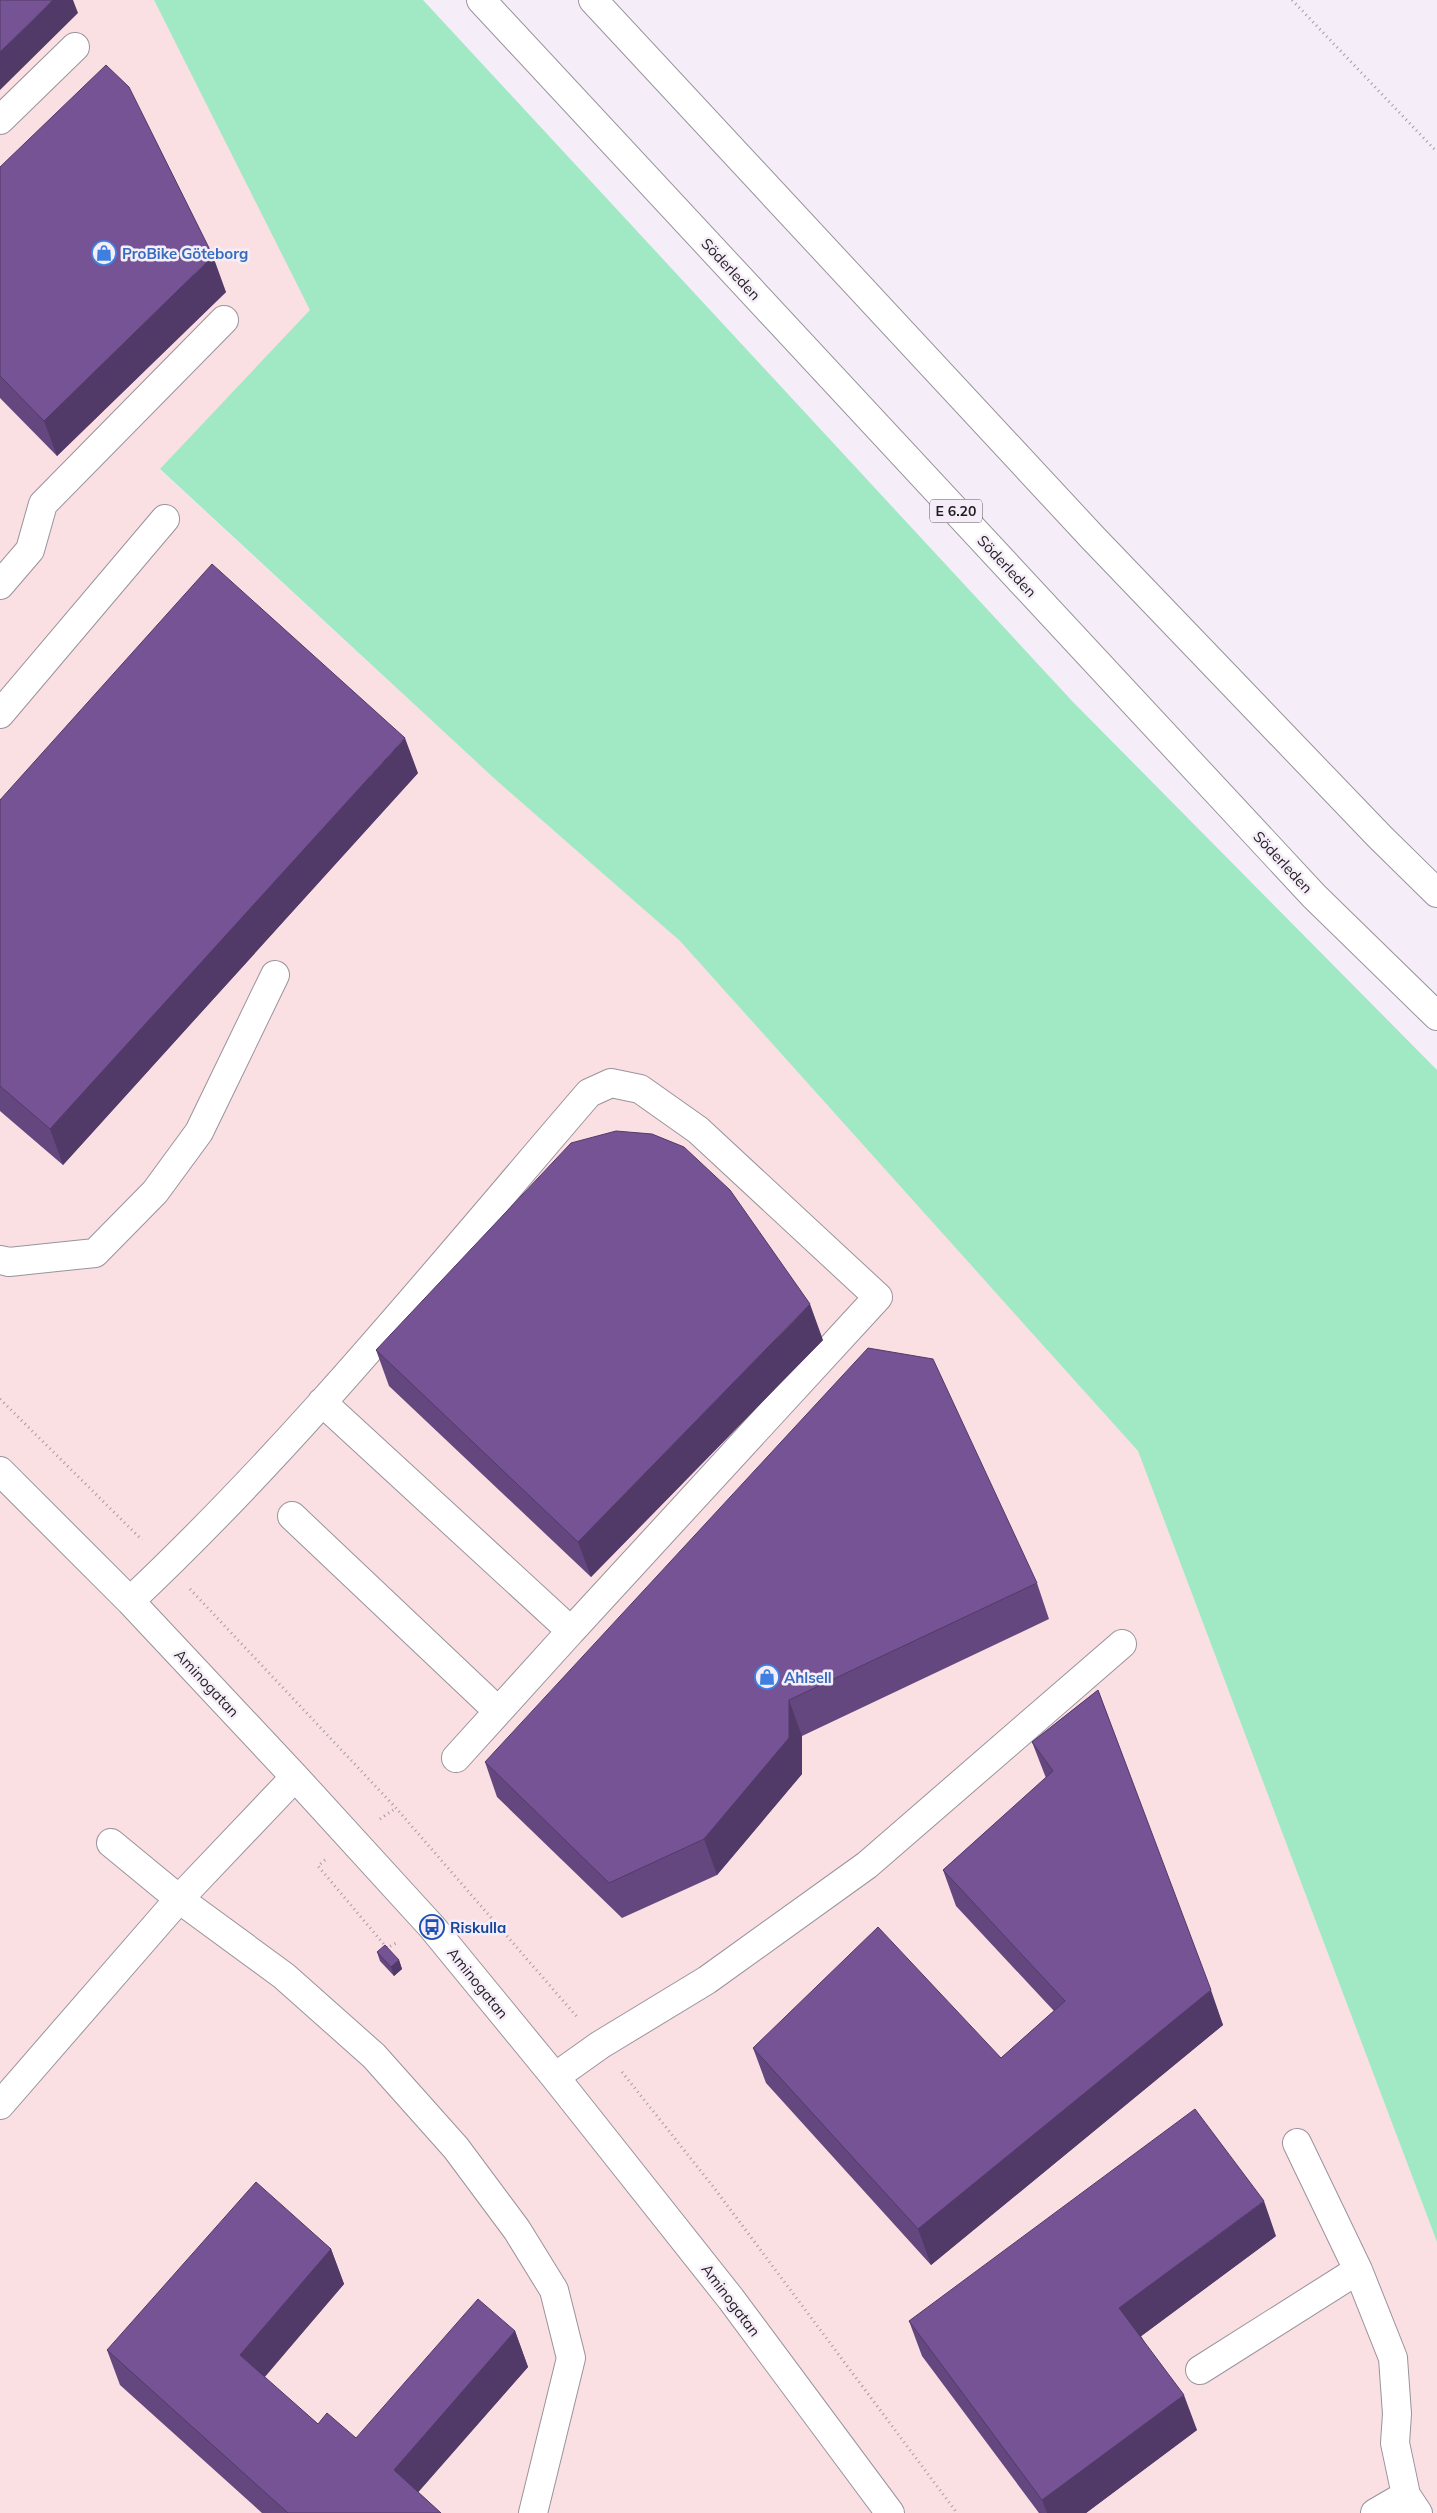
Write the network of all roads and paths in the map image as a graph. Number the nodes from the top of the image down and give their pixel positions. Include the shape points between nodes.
1 (481, 0) edge
2 (593, 0) edge
3 (1292, 0) edge
4 (75, 47) dead end
5 (0, 120) edge
6 (1437, 152) edge
7 (224, 320) dead end
8 (165, 519) dead end
9 (0, 585) edge
10 (0, 714) edge
11 (1437, 893) edge
12 (275, 974) dead end
13 (1437, 1016) edge
14 (0, 1260) edge
15 (0, 1399) edge
16 (322, 1402) junction
17 (0, 1471) edge
18 (292, 1516) dead end
19 (168, 1566) junction
20 (130, 1601) junction
21 (571, 1631) junction
22 (1122, 1644) dead end
23 (498, 1711) junction
24 (456, 1758) dead end
25 (295, 1776) junction
26 (111, 1843) dead end
27 (179, 1899) junction
28 (600, 2045) junction
29 (555, 2077) junction
30 (0, 2105) edge
31 (1298, 2143) dead end
32 (1358, 2270) junction
33 (1200, 2370) dead end
34 (1412, 2504) edge
35 (533, 2513) edge
36 (890, 2513) edge
37 (957, 2513) edge
38 (1376, 2513) edge

1 - 13 main road, Söderleden / E 6.20 via 1314,896
2 - 11 main road via 1093,538
3 - 6 path
4 - 5 main road
7 - 9 main road via 43,504 30,550
8 - 10 main road
12 - 14 main road via 199,1132 155,1192 95,1253 9,1262
15 - 19 path
16 - 19 main road via 216,1519
16 - 21 main road
16 - 21 main road via 589,1093 611,1083 640,1089 698,1130 878,1297
17 - 20 main road, Aminogatan
18 - 23 main road
19 - 20 main road
19 - 28 path via 396,1808
20 - 25 main road, Aminogatan
21 - 23 main road
22 - 28 main road via 867,1865 707,1980
23 - 24 main road
25 - 27 main road
25 - 29 main road, Aminogatan via 432,1927
26 - 27 main road
27 - 30 main road
27 - 35 main road via 284,1976 374,2056 456,2148 517,2230 554,2290 571,2358
28 - 29 main road
28 - 37 path via 720,2196
29 - 36 main road, Aminogatan via 731,2299
31 - 32 main road
32 - 33 main road
32 - 34 main road via 1393,2358 1397,2414 1395,2443
34 - 38 main road

